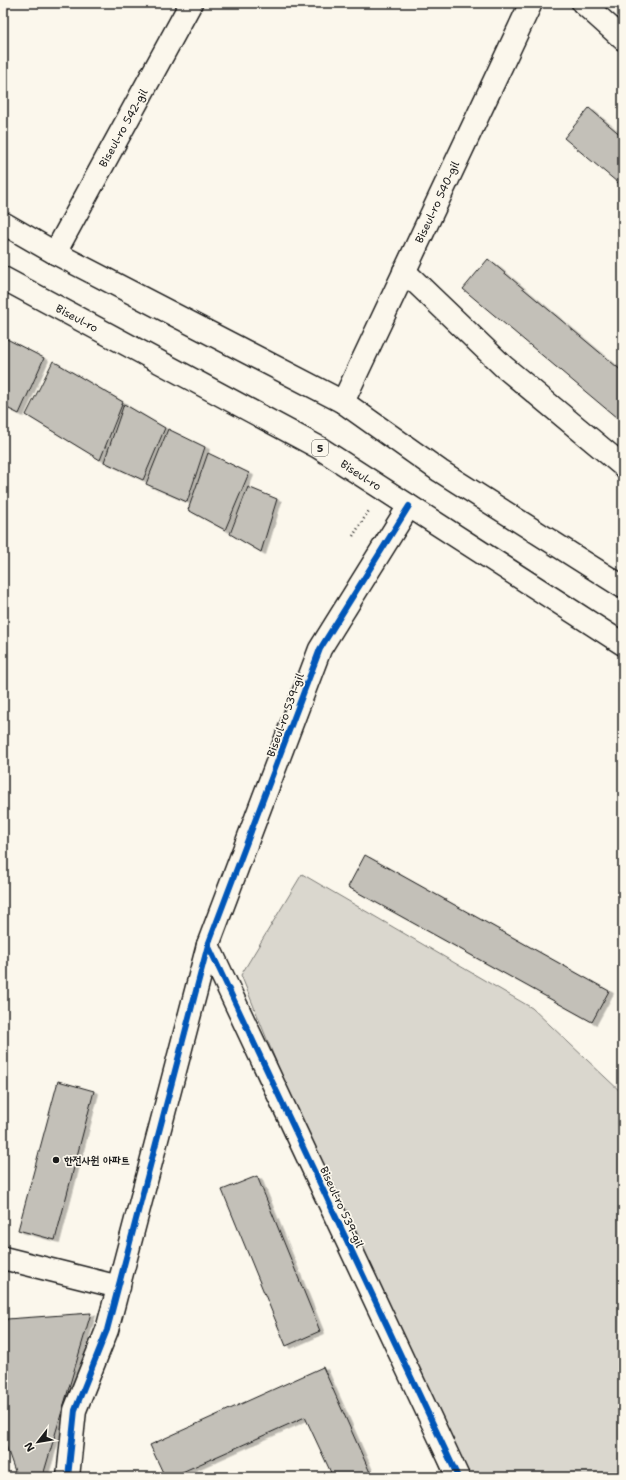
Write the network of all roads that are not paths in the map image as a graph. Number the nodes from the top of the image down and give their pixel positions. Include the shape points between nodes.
1 (191, 3) edge
2 (531, 3) edge
3 (583, 3) edge
4 (623, 39) edge
5 (3, 223) edge
6 (55, 253) junction
7 (404, 272) junction
8 (3, 278) edge
9 (343, 402) junction
10 (623, 466) edge
11 (409, 506) junction
12 (623, 587) edge
13 (623, 644) edge
14 (208, 945) junction
15 (3, 1258) edge
16 (119, 1288) junction
17 (68, 1477) edge
18 (458, 1477) edge

1 - 6 street, Biseul-ro 542-gil
2 - 7 street, Biseul-ro 540-gil
3 - 4 street
5 - 6 street
6 - 9 street
7 - 9 street, Biseul-ro 540-gil
7 - 10 street via 503,366
8 - 11 street, Biseul-ro / 5 via 318,447
9 - 12 street via 440,471
11 - 13 street, Biseul-ro / 5
11 - 14 street, Biseul-ro 539-gil via 320,649
14 - 16 street, Biseul-ro 539-gil
14 - 18 street, Biseul-ro 539-gil
15 - 16 street
16 - 17 street, Biseul-ro 539-gil via 107,1330 75,1410

